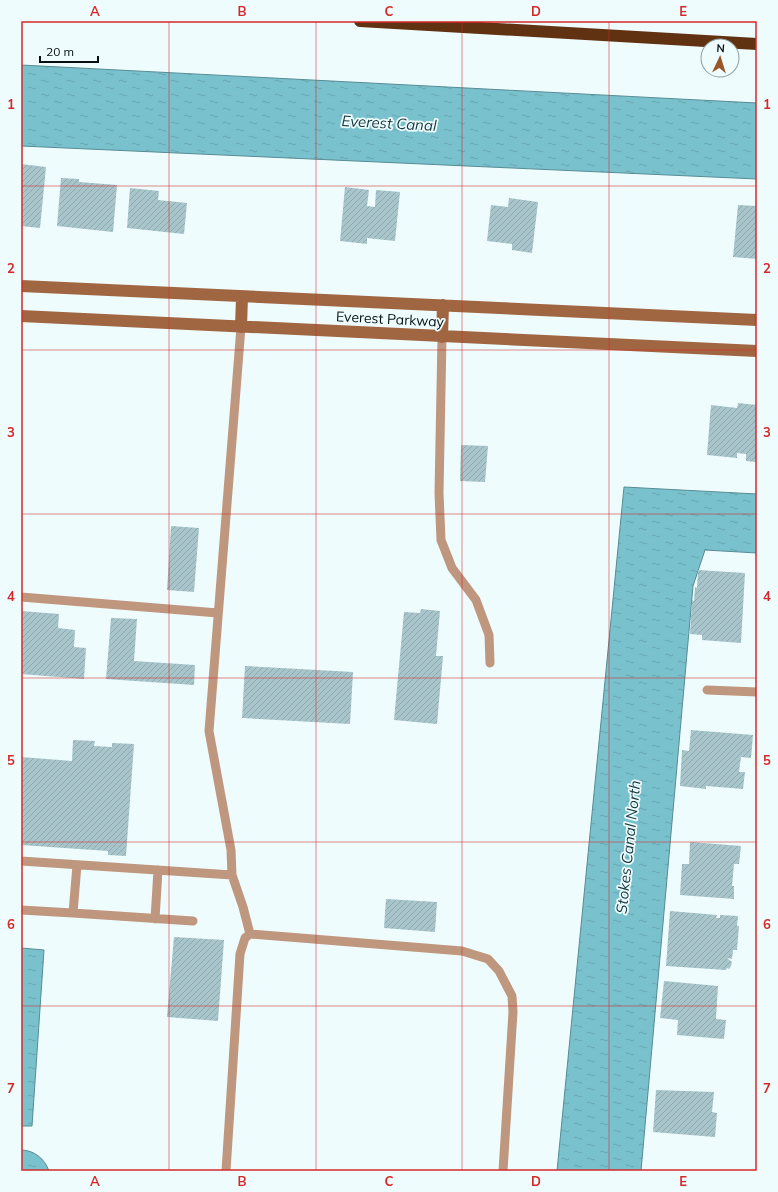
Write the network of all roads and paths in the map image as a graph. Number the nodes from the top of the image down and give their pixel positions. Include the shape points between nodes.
1 (360, 21) edge
2 (757, 44) edge
3 (21, 286) edge
4 (242, 297) junction
5 (444, 305) junction
6 (21, 316) edge
7 (757, 320) edge
8 (241, 327) junction
9 (442, 336) junction
10 (757, 351) edge
11 (21, 597) edge
12 (218, 613) junction
13 (490, 663) dead end
14 (707, 690) dead end
15 (757, 692) edge
16 (21, 861) edge
17 (77, 865) junction
18 (158, 870) junction
19 (232, 876) junction
20 (21, 910) edge
21 (73, 913) junction
22 (155, 919) junction
23 (193, 922) dead end
24 (250, 934) junction
25 (226, 1171) edge
26 (503, 1171) edge

1 - 2 highway
3 - 4 street, Everest Parkway
4 - 5 street, Everest Parkway
4 - 8 street
5 - 7 street, Everest Parkway
5 - 9 street
6 - 8 street, Everest Parkway
8 - 9 street, Everest Parkway
8 - 12 lane
9 - 10 street, Everest Parkway
9 - 13 lane via 439,493 441,540 452,568 476,600 489,635
11 - 12 lane
12 - 19 lane via 209,731 231,850
14 - 15 lane
16 - 17 lane
17 - 18 lane
17 - 21 lane
18 - 19 lane
18 - 22 lane
19 - 24 lane
20 - 21 lane
21 - 22 lane
22 - 23 lane
24 - 25 lane via 245,938 240,954
24 - 26 lane via 462,951 488,959 499,971 512,996

